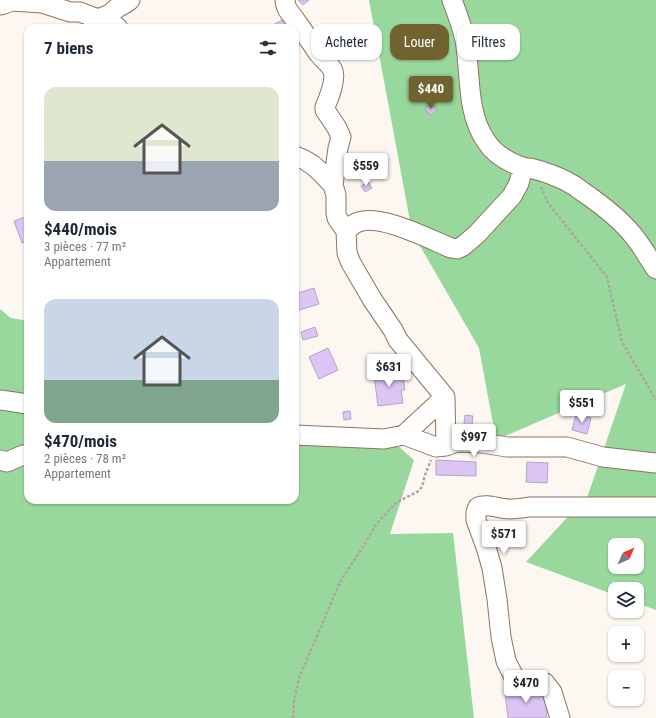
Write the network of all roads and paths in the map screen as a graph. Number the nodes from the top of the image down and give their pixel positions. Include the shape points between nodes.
1 (130, 0) edge
2 (285, 0) edge
3 (452, 0) edge
4 (8, 2) edge
5 (98, 19) junction
6 (113, 24) edge
7 (298, 24) edge
8 (299, 25) edge
9 (299, 157) edge
10 (528, 168) junction
11 (333, 185) junction
12 (346, 231) junction
13 (656, 269) edge
14 (445, 398) junction
15 (0, 400) edge
16 (656, 400) edge
17 (24, 403) edge
18 (299, 435) edge
19 (404, 436) junction
20 (441, 446) junction
21 (24, 455) edge
22 (0, 460) edge
23 (656, 463) edge
24 (656, 507) edge
25 (293, 718) edge
26 (560, 718) edge

1 - 5 street
2 - 7 street via 286,8
3 - 10 street via 465,40 470,92 479,129 495,152 508,161
4 - 5 street via 42,3
5 - 6 street
8 - 11 street via 333,71 332,88 325,107 341,137
9 - 11 street via 313,165
10 - 12 street via 512,196 477,234 457,249 396,224 364,220
10 - 13 street via 567,181 594,200 620,221
10 - 16 path via 548,203 607,276 622,342
11 - 12 street via 337,218
12 - 14 street via 347,253 372,299 398,340
14 - 19 street
14 - 20 street
15 - 17 street
18 - 19 street via 384,439
19 - 20 street
20 - 23 street via 457,442 507,447 567,447 603,458
20 - 25 path via 425,475 422,486 417,492 397,502 380,519 340,582 298,678
21 - 22 street via 7,462
24 - 26 street via 478,507 476,520 492,568 506,660 516,684 545,683 552,692

